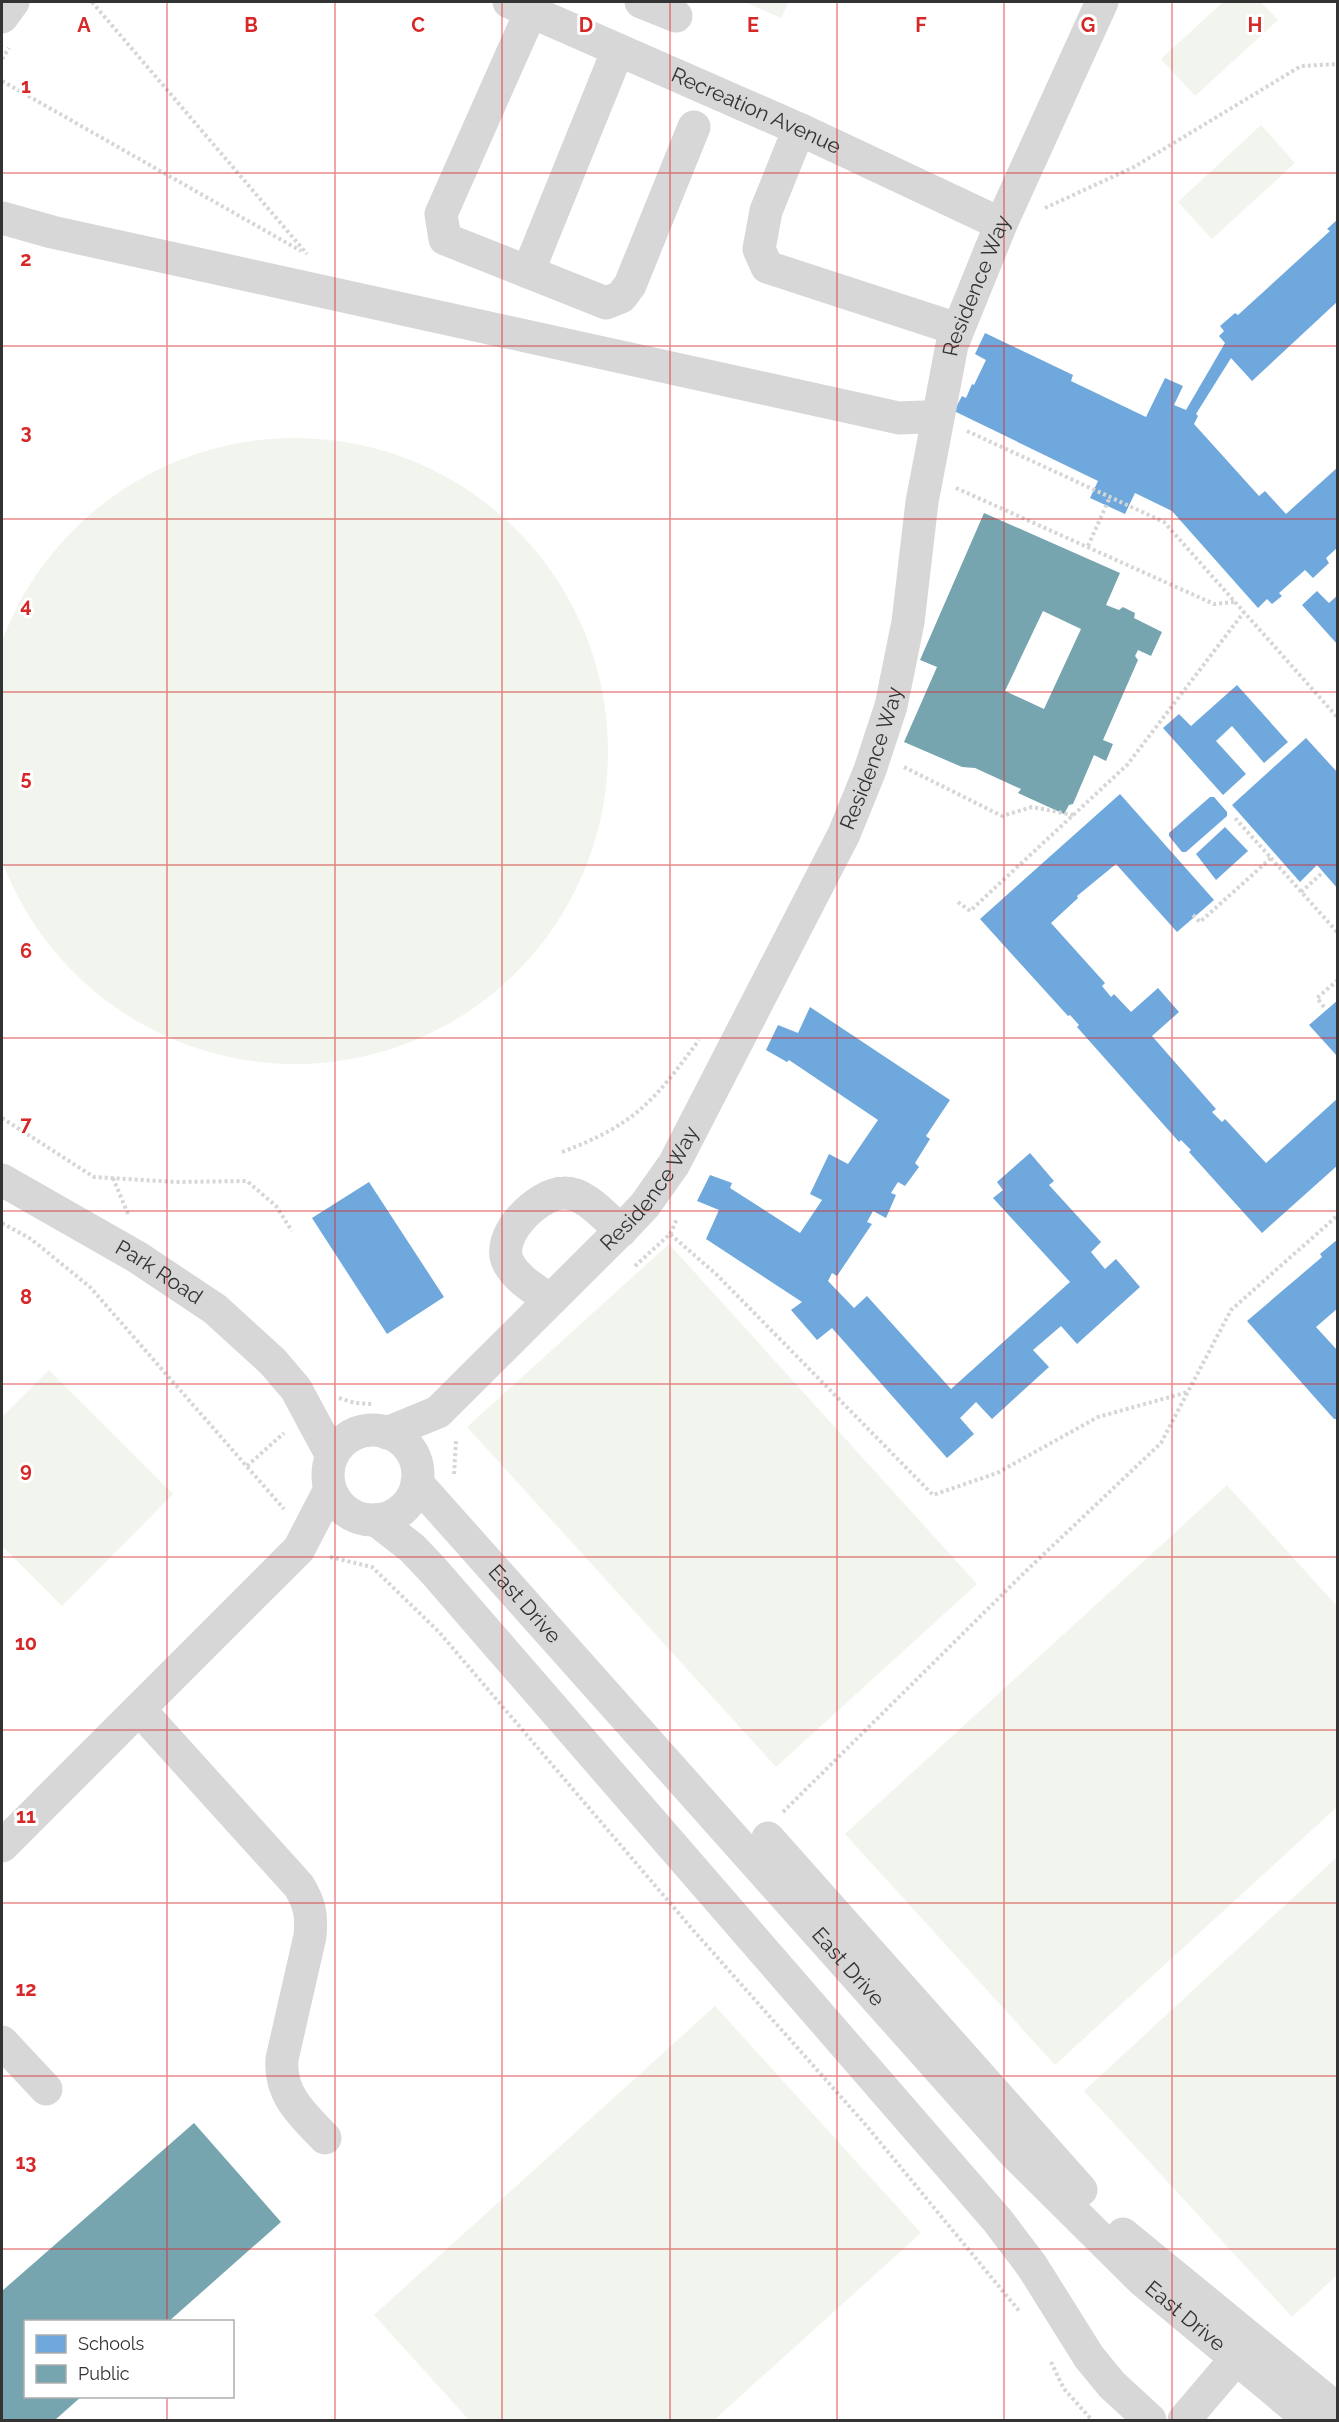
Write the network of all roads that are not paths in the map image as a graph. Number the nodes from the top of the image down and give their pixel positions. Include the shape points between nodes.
1 (13, 2) edge
2 (641, 2) edge
3 (1102, 2) edge
4 (520, 6) edge
5 (676, 16) dead end
6 (2, 17) edge
7 (618, 50) junction
8 (694, 127) dead end
9 (799, 129) junction
10 (2, 218) edge
11 (1001, 224) junction
12 (528, 272) junction
13 (957, 329) junction
14 (923, 417) dead end
15 (2, 1180) edge
16 (621, 1231) junction
17 (550, 1300) junction
18 (296, 1389) junction
19 (438, 1412) junction
20 (373, 1433) junction
21 (332, 1456) junction
22 (417, 1475) junction
23 (330, 1489) junction
24 (368, 1519) junction
25 (307, 1541) junction
26 (139, 1709) junction
27 (768, 1839) road end
28 (2, 1846) edge
29 (2, 2042) edge
30 (46, 2090) dead end
31 (324, 2138) dead end
32 (1235, 2360) junction
33 (1338, 2410) edge
34 (1150, 2421) edge
35 (1184, 2421) edge
36 (1310, 2421) edge

1 - 6 street
2 - 5 street
3 - 11 street, Residence Way
4 - 7 street, Recreation Avenue
4 - 12 street via 441,214 445,240
7 - 9 street, Recreation Avenue
7 - 12 street
8 - 12 street via 630,285 621,297 606,303
9 - 11 street, Recreation Avenue
9 - 13 street via 766,211 759,249 766,267
10 - 14 street via 63,235 899,418
11 - 13 street, Residence Way
13 - 16 street, Residence Way via 922,502 908,622 891,706 870,770 844,834 674,1164
15 - 18 street, Park Road via 137,1257 215,1309 273,1362
16 - 17 street, Residence Way
16 - 17 street via 582,1198 564,1193 545,1200 515,1224 506,1244 508,1263 518,1276
17 - 19 street, Residence Way
18 - 20 street, Park Road
18 - 21 street, Park Road
19 - 20 street, Residence Way
19 - 22 street, Residence Way
20 - 21 street via 347,1438
20 - 22 street via 405,1444
21 - 23 street
22 - 24 street via 412,1497 403,1509 390,1516
22 - 32 street, East Drive via 1014,2153 1142,2280
23 - 24 street via 342,1507
23 - 25 street
24 - 25 street
24 - 34 street via 412,1548 433,1570 982,2204 1032,2266 1089,2357
25 - 26 street
26 - 28 street
26 - 31 street via 299,1886 309,1902 310,1936 281,2077 294,2104
27 - 33 street via 1120,2231
29 - 30 street
32 - 35 street
32 - 36 street, East Drive

